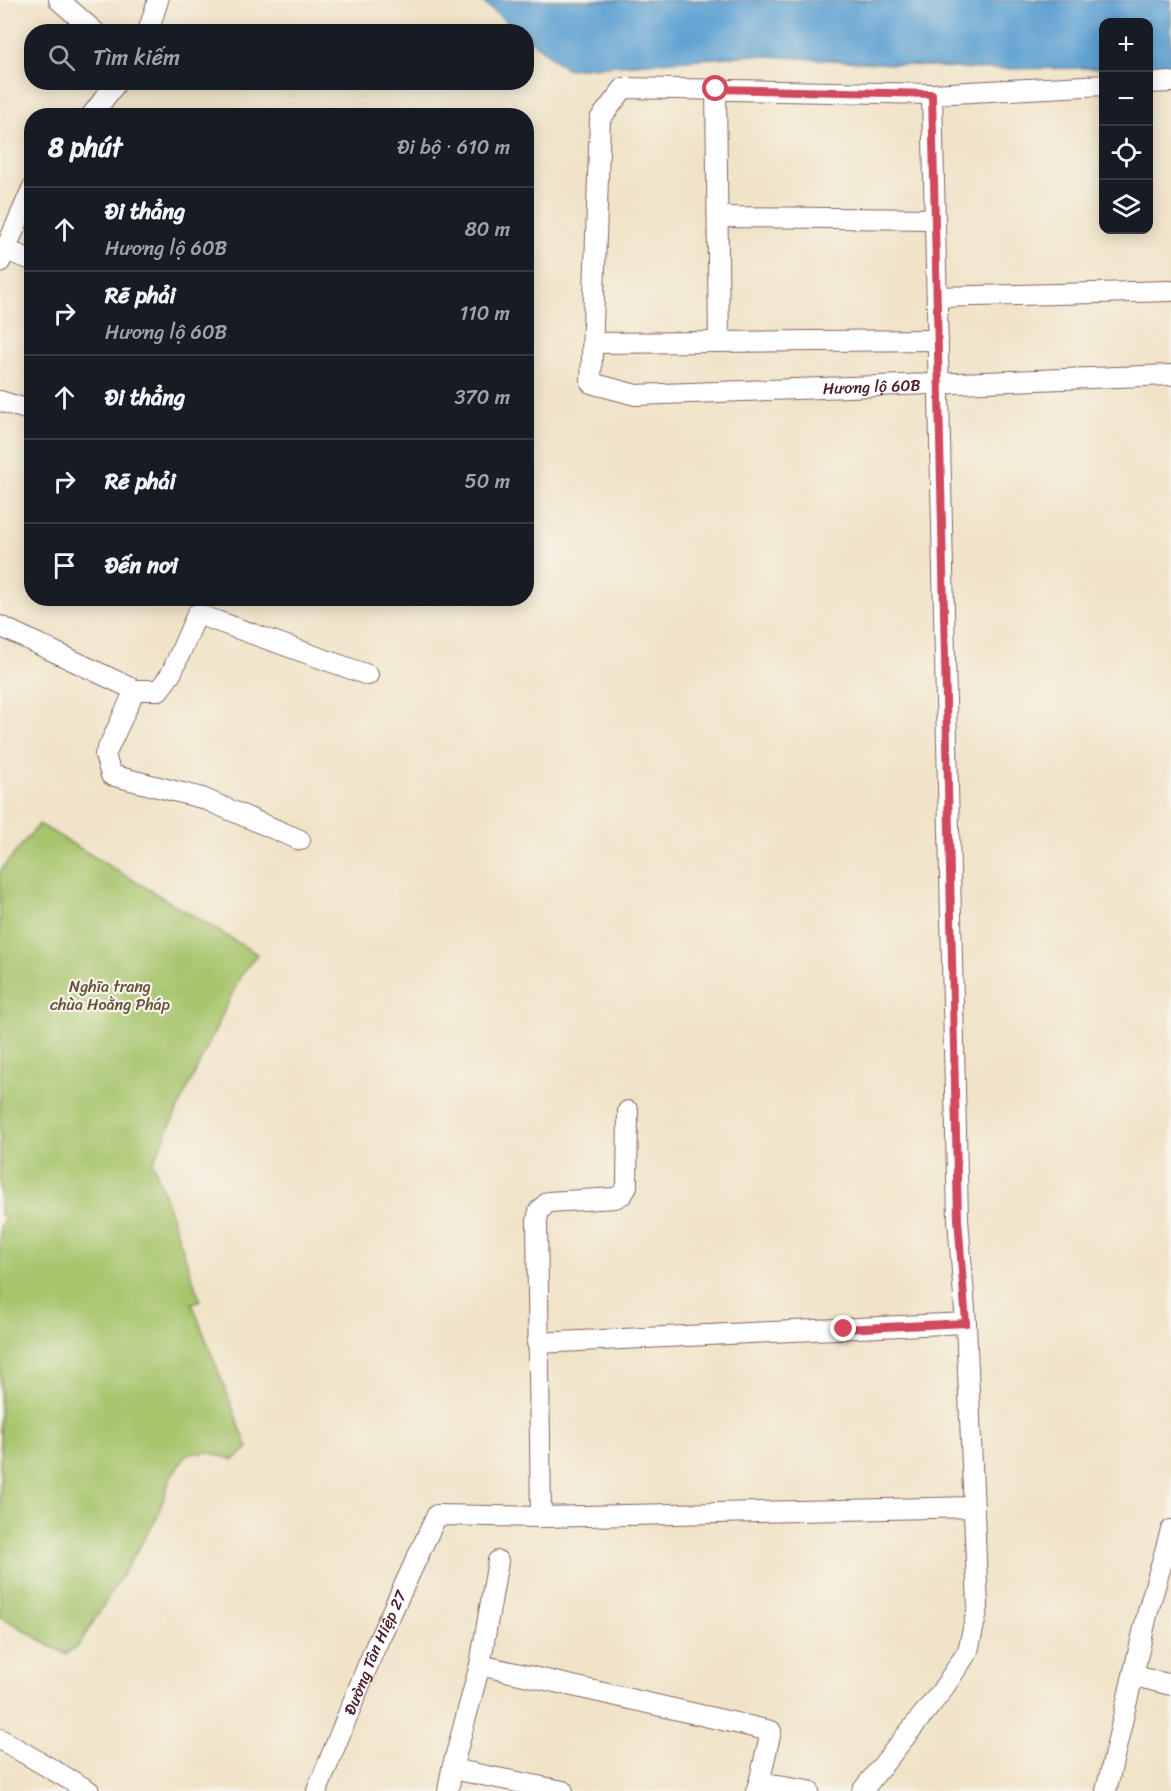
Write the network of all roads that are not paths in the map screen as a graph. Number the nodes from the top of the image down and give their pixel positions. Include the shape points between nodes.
1 (59, 0) edge
2 (158, 0) edge
3 (86, 24) edge
4 (150, 24) edge
5 (1171, 82) edge
6 (1153, 83) edge
7 (1099, 86) edge
8 (716, 89) junction
9 (111, 90) edge
10 (932, 94) junction
11 (97, 108) edge
12 (24, 207) edge
13 (718, 217) junction
14 (935, 219) junction
15 (3, 256) edge
16 (24, 259) edge
17 (1171, 291) edge
18 (937, 297) junction
19 (938, 340) junction
20 (719, 342) junction
21 (594, 343) junction
22 (1171, 375) edge
23 (938, 383) junction
24 (0, 400) edge
25 (24, 408) edge
26 (0, 626) edge
27 (368, 675) dead end
28 (135, 690) junction
29 (300, 840) dead end
30 (628, 1111) dead end
31 (966, 1323) junction
32 (537, 1343) junction
33 (974, 1507) junction
34 (541, 1517) junction
35 (1171, 1530) edge
36 (498, 1561) dead end
37 (480, 1665) junction
38 (1135, 1676) junction
39 (1171, 1685) edge
40 (0, 1739) edge
41 (452, 1769) junction
42 (757, 1787) edge
43 (89, 1791) edge
44 (317, 1791) edge
45 (448, 1791) edge
46 (563, 1791) edge
47 (809, 1791) edge
48 (862, 1791) edge
49 (1106, 1791) edge

1 - 3 street
2 - 4 street
5 - 6 street
7 - 10 street
8 - 10 street, Hương lộ 60B
8 - 13 street
8 - 21 street, Hương lộ 60B via 624,88 600,119
9 - 11 street
10 - 14 street, Hương lộ 60B
12 - 15 street
13 - 14 street
13 - 20 street
14 - 18 street, Hương lộ 60B
15 - 16 street
17 - 18 street
18 - 19 street, Hương lộ 60B
19 - 20 street
19 - 23 street, Hương lộ 60B
20 - 21 street
21 - 23 street, Hương lộ 60B via 591,383 636,394
22 - 23 street
23 - 31 street via 958,1219
24 - 25 street
26 - 28 street
27 - 28 street via 197,614 171,674 159,690
28 - 29 street via 105,755 111,775 202,798
30 - 32 street via 627,1186 623,1194 615,1198 548,1202 539,1211
31 - 32 street
31 - 33 street
32 - 34 street
33 - 34 street
33 - 48 street via 978,1607 968,1652
34 - 44 street, Đường Tân Hiệp 27 via 437,1515 374,1650
35 - 38 street
36 - 37 street
37 - 41 street
37 - 42 street via 771,1731
38 - 39 street
38 - 49 street
40 - 43 street
41 - 45 street
41 - 46 street
42 - 47 street

